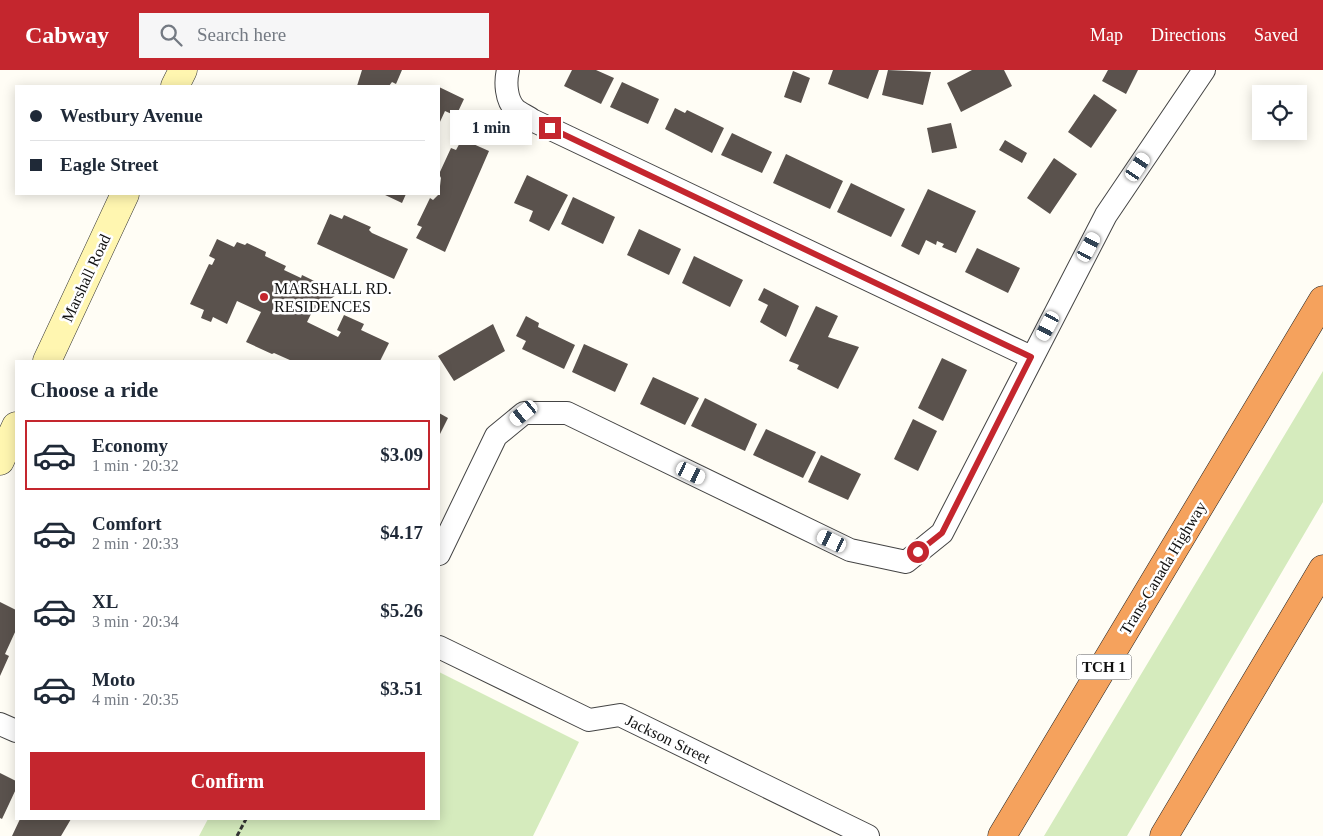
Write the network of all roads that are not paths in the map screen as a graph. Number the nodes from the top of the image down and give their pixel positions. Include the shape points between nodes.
1 (183, 70) edge
2 (508, 70) edge
3 (1204, 70) edge
4 (176, 85) edge
5 (125, 195) edge
6 (1323, 300) edge
7 (1031, 357) junction
8 (46, 360) edge
9 (440, 552) edge
10 (1323, 570) edge
11 (440, 647) edge
12 (0, 724) edge
13 (15, 731) edge
14 (868, 836) edge
15 (1002, 836) edge
16 (1164, 836) edge

1 - 4 main road
2 - 7 street via 508,94 515,109 532,120
3 - 7 street via 1106,215
5 - 8 main road, Marshall Road
6 - 15 highway, Trans-Canada Highway / TCH 1
7 - 9 street via 942,533 906,562 850,550 567,413 524,413 496,436
10 - 16 highway
11 - 14 street, Jackson Street via 589,720 620,715
12 - 13 street

